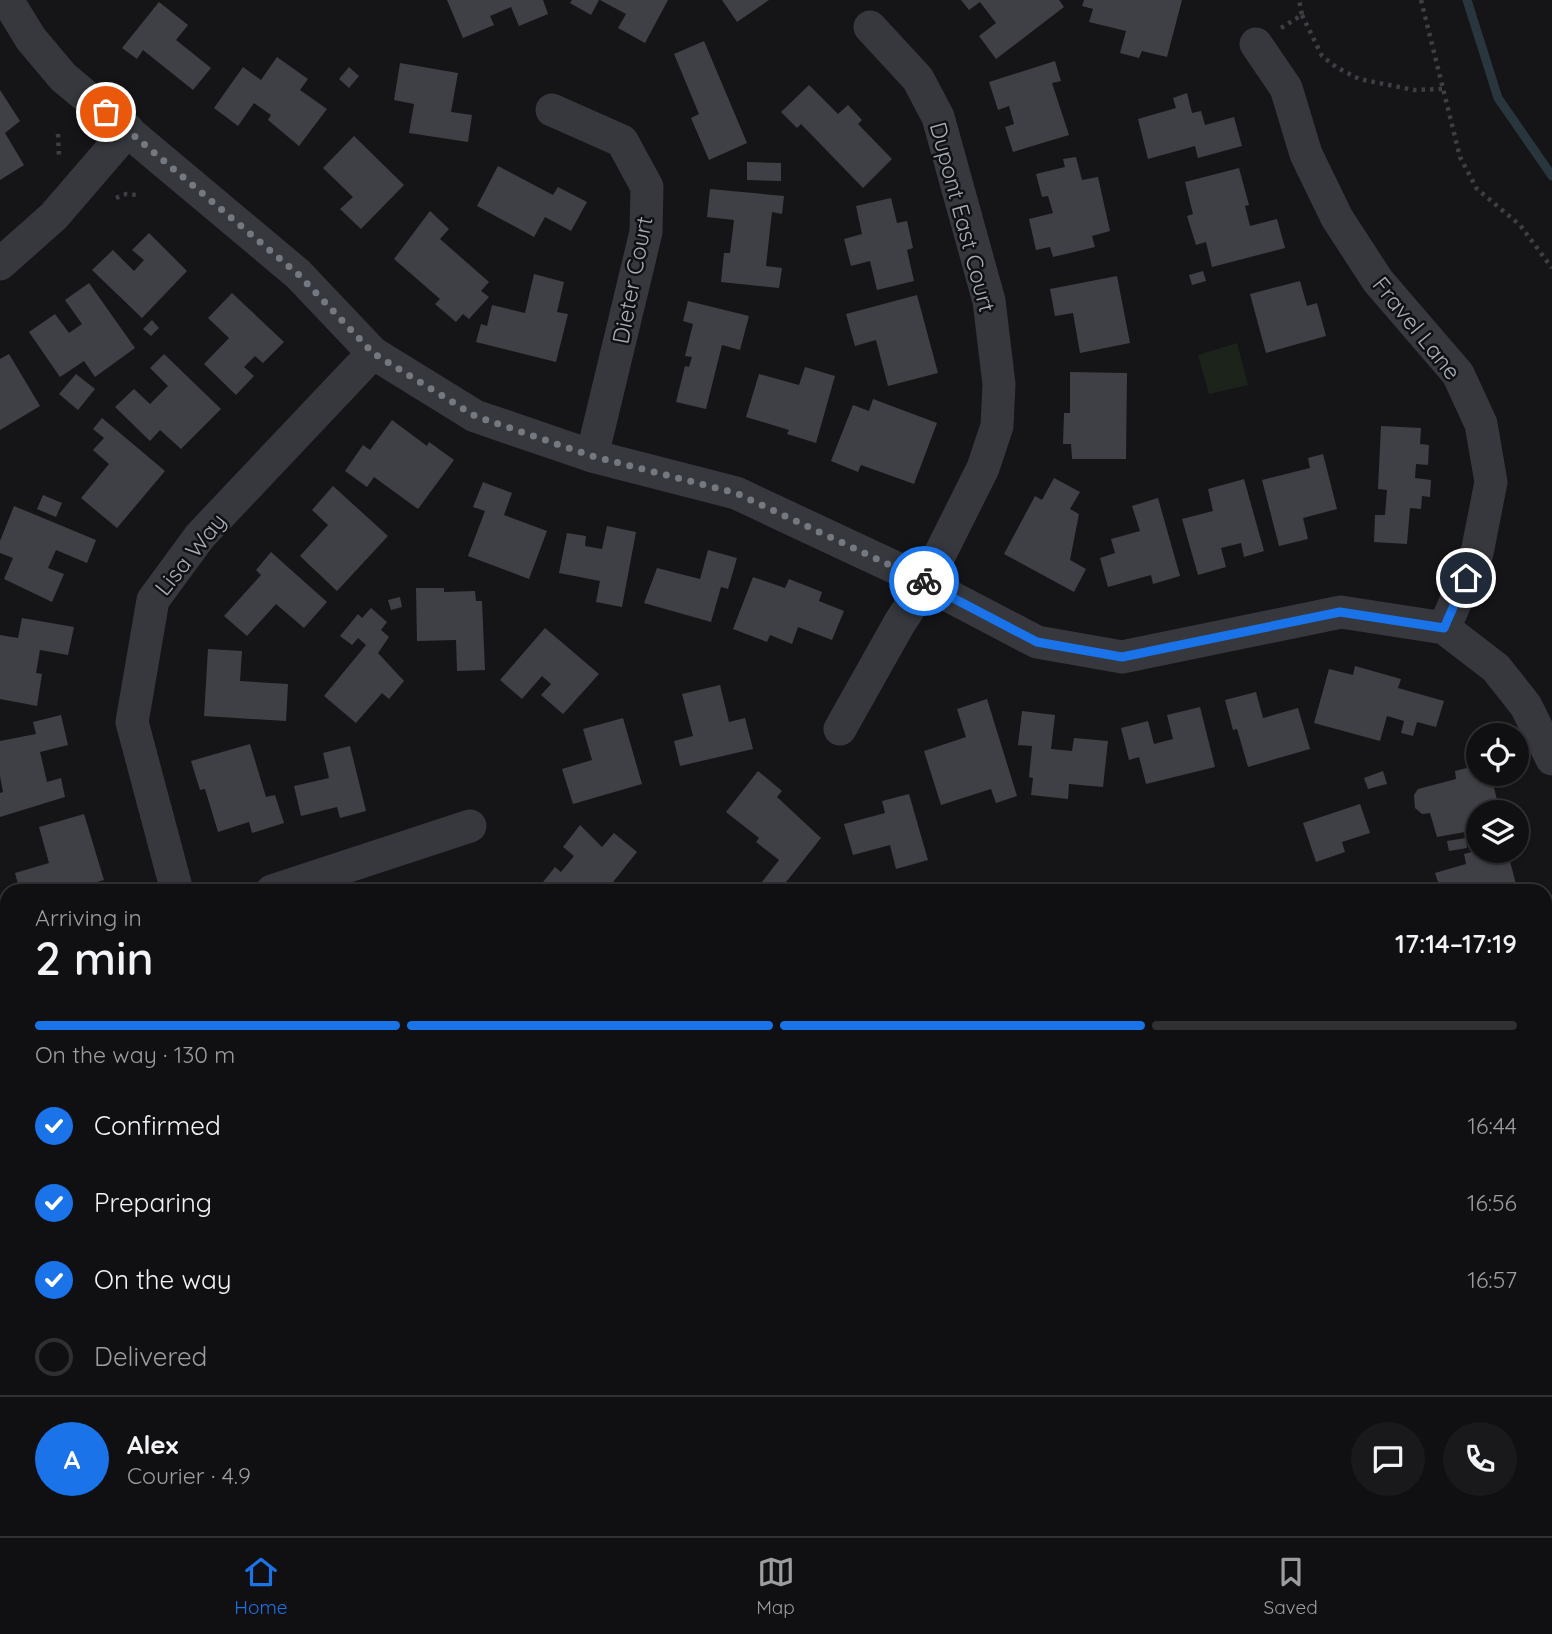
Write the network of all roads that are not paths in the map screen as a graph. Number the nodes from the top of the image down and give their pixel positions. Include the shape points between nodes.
1 (7, 0) edge
2 (870, 27) dead end
3 (1256, 44) dead end
4 (552, 110) dead end
5 (128, 130) junction
6 (0, 264) edge
7 (373, 353) junction
8 (592, 456) junction
9 (926, 582) junction
10 (1444, 628) junction
11 (840, 729) dead end
12 (1552, 759) edge
13 (470, 826) dead end
14 (175, 884) edge
15 (293, 884) edge

1 - 5 street via 31,39 63,77
2 - 9 street, Dupont East Court via 918,79 938,117 989,301 999,384 997,426 983,468
3 - 10 street, Fravel Lane via 1286,88 1306,154 1337,218 1378,281 1458,374 1481,424 1491,482 1477,553
4 - 8 street, Dieter Court via 622,141 647,187 646,232
5 - 6 street via 54,216
5 - 7 street via 298,274
7 - 8 street via 475,416
7 - 14 street, Lisa Way via 200,536 153,600 132,722
8 - 9 street via 736,493
9 - 10 street via 1037,642 1122,657 1340,612
9 - 11 street, Dupont East Court
10 - 12 street via 1496,668 1526,706
13 - 15 street

